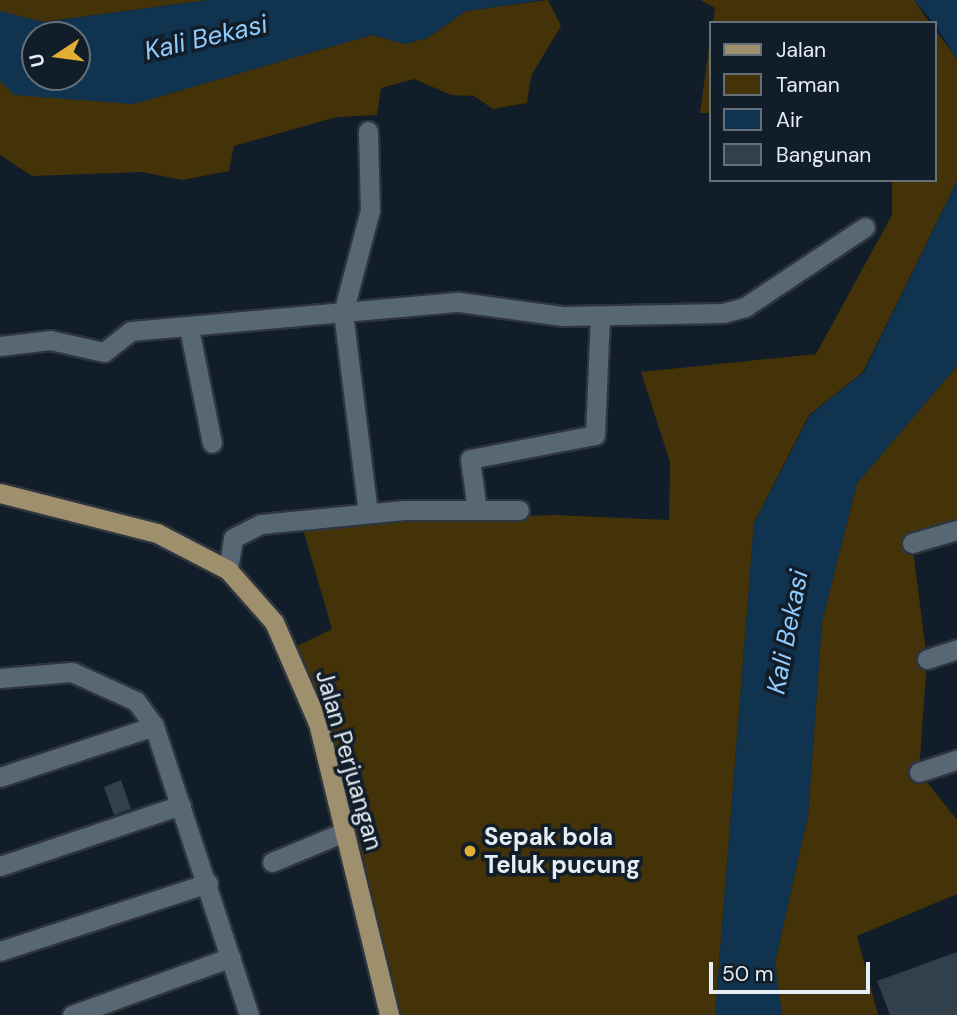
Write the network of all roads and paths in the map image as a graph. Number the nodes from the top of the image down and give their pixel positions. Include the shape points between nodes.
1 (368, 131) dead end
2 (865, 227) dead end
3 (343, 313) junction
4 (600, 317) junction
5 (189, 328) junction
6 (0, 346) edge
7 (212, 443) dead end
8 (0, 493) edge
9 (477, 510) junction
10 (519, 510) dead end
11 (368, 513) junction
12 (957, 530) edge
13 (912, 542) dead end
14 (228, 570) junction
15 (957, 649) edge
16 (927, 659) dead end
17 (0, 678) edge
18 (154, 726) junction
19 (957, 760) edge
20 (919, 772) dead end
21 (0, 777) edge
22 (181, 805) junction
23 (344, 832) junction
24 (272, 862) dead end
25 (0, 866) edge
26 (208, 883) junction
27 (0, 951) edge
28 (231, 957) junction
29 (72, 1015) edge
30 (249, 1015) edge
31 (389, 1015) edge

1 - 3 street via 370,210
2 - 4 street via 739,309
3 - 4 street via 486,301
3 - 5 street
3 - 11 street
4 - 9 street via 594,435 470,459
5 - 6 street via 124,332 104,352 50,340
5 - 7 street
8 - 14 main road, Jalan Perjuangan via 157,533
9 - 10 street
9 - 11 street
11 - 14 street via 300,517 238,533
12 - 13 street
14 - 23 main road, Jalan Perjuangan via 290,648 318,723
15 - 16 street
17 - 18 street via 72,672 136,701
18 - 21 street
18 - 22 street
19 - 20 street
22 - 25 street
22 - 26 street
23 - 24 street
23 - 31 main road, Jalan Perjuangan
26 - 27 street
26 - 28 street
28 - 29 street
28 - 30 street

